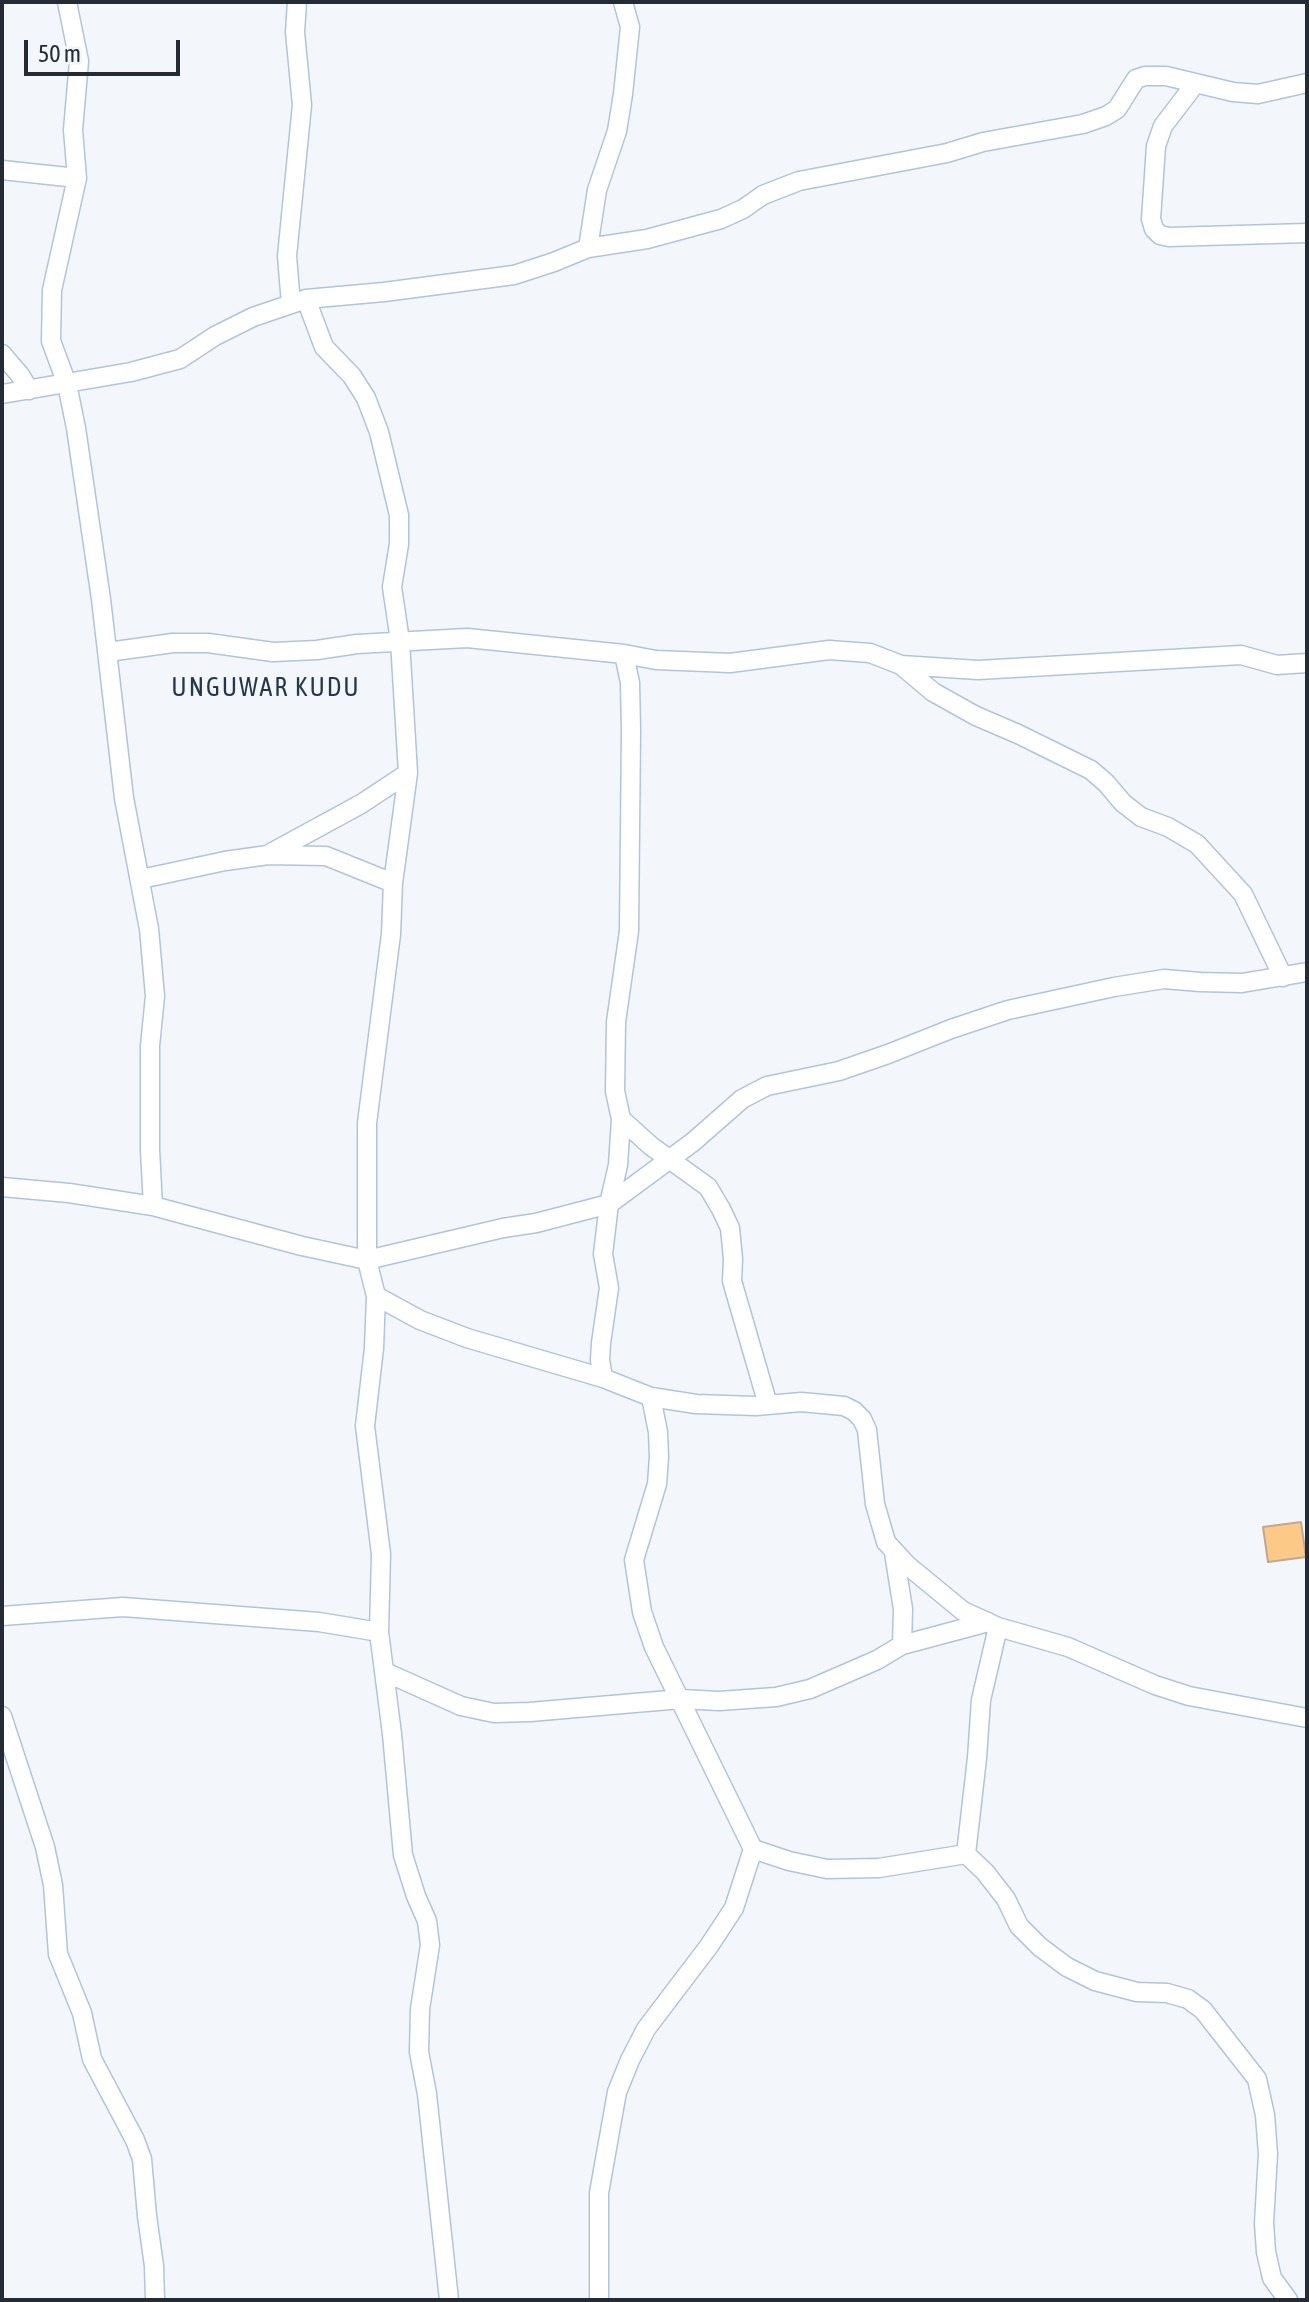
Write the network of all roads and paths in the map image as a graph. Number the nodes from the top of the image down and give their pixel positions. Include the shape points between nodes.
1 (67, 2) edge
2 (297, 2) edge
3 (623, 2) edge
4 (1307, 83) edge
5 (1195, 84) junction
6 (2, 170) edge
7 (77, 178) junction
8 (1307, 233) edge
9 (588, 248) junction
10 (298, 302) junction
11 (2, 354) edge
12 (67, 384) junction
13 (29, 390) junction
14 (2, 394) edge
15 (400, 641) junction
16 (108, 652) junction
17 (624, 654) junction
18 (1307, 663) edge
19 (901, 665) junction
20 (408, 773) junction
21 (268, 855) junction
22 (141, 879) junction
23 (393, 883) junction
24 (1307, 972) edge
25 (1283, 977) junction
26 (621, 1119) junction
27 (670, 1158) junction
28 (2, 1187) edge
29 (609, 1204) junction
30 (153, 1206) junction
31 (367, 1260) junction
32 (376, 1296) junction
33 (603, 1378) junction
34 (651, 1397) junction
35 (768, 1405) junction
36 (894, 1553) junction
37 (2, 1616) edge
38 (993, 1624) junction
39 (379, 1632) junction
40 (902, 1645) junction
41 (385, 1672) junction
42 (681, 1699) junction
43 (2, 1716) edge
44 (1307, 1718) edge
45 (753, 1849) junction
46 (966, 1854) junction
47 (155, 2300) edge
48 (449, 2300) edge
49 (599, 2300) edge
50 (1288, 2300) edge

1 - 7 street via 79,61 73,130
2 - 10 street via 302,105 287,256
3 - 9 street via 630,27 623,94 597,190
4 - 5 street via 1258,94
5 - 8 street via 1163,126 1156,146 1154,229 1169,237
5 - 9 street via 1145,76 1136,79 1117,109 1083,124 799,181 721,219
6 - 7 street
7 - 12 street via 52,290 51,341
9 - 10 street via 514,275
10 - 12 street via 227,329 180,359
10 - 15 street via 324,347 366,398 379,432 399,515 392,587
11 - 13 street
12 - 13 street
12 - 16 street
13 - 14 street
15 - 16 street via 273,652 173,643
15 - 17 street via 467,638
15 - 20 street
16 - 22 street via 124,798
17 - 19 street via 730,663 829,650 870,653
17 - 26 street via 631,731 629,931 616,1022 615,1091
18 - 19 street via 1277,665 1241,655 978,670
19 - 25 street via 933,692 976,716 1091,770 1141,817 1197,844 1243,894
20 - 21 street
20 - 23 street
21 - 22 street
21 - 23 street via 326,856
22 - 30 street via 155,996 150,1046
23 - 31 street via 367,1123
24 - 25 street
25 - 27 street via 1242,983 1164,979 1008,1010 839,1071 767,1086 742,1099
26 - 27 street
26 - 29 street
27 - 29 street
27 - 35 street via 708,1187 730,1228 732,1281
28 - 30 street
29 - 31 street
29 - 33 street via 603,1254 609,1288 601,1343
30 - 31 street
31 - 32 street
32 - 33 street via 467,1338
32 - 39 street via 365,1426 381,1554
33 - 34 street
34 - 35 street
34 - 42 street via 658,1432 657,1484 634,1560 642,1612
35 - 36 street via 826,1403 844,1406 862,1419 875,1504
36 - 38 street via 963,1611
36 - 40 street via 903,1609
37 - 39 street via 123,1607 319,1622
38 - 40 street
38 - 44 street via 1068,1647 1189,1696
38 - 46 street
39 - 41 street
40 - 42 street via 810,1689 776,1697
41 - 42 street via 461,1706 494,1713
41 - 48 street via 403,1855 427,1921 430,1945 419,2052
42 - 45 street
43 - 47 street via 45,1847 58,1954 82,2013 92,2059 142,2159
45 - 46 street via 827,1869 879,1868
45 - 49 street via 734,1908 646,2029 617,2092 599,2193
46 - 50 street via 1040,1947 1095,1981 1188,1999 1203,2010 1257,2079 1268,2154 1266,2252 1272,2278

